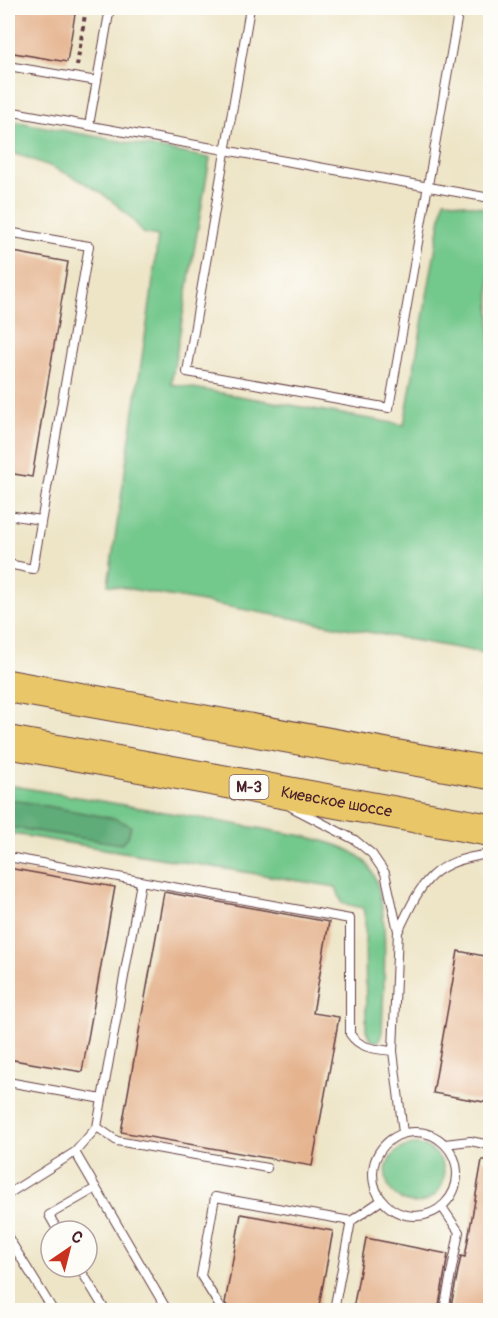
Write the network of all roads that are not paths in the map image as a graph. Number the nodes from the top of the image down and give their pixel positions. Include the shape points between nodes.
1 (110, 8) edge
2 (250, 8) edge
3 (459, 8) edge
4 (8, 66) edge
5 (97, 81) junction
6 (8, 111) edge
7 (89, 125) junction
8 (225, 150) junction
9 (428, 187) junction
10 (490, 198) edge
11 (8, 232) edge
12 (8, 514) edge
13 (41, 520) junction
14 (8, 564) edge
15 (8, 686) edge
16 (8, 742) edge
17 (490, 773) edge
18 (244, 786) junction
19 (276, 800) dead end
20 (286, 805) dead end
21 (490, 830) edge
22 (490, 854) edge
23 (8, 857) edge
24 (141, 882) junction
25 (398, 931) junction
26 (393, 1051) junction
27 (8, 1082) edge
28 (102, 1100) junction
29 (97, 1127) junction
30 (403, 1133) junction
31 (445, 1144) junction
32 (490, 1145) edge
33 (75, 1152) junction
34 (267, 1168) dead end
35 (96, 1188) junction
36 (8, 1194) edge
37 (382, 1200) junction
38 (442, 1207) junction
39 (51, 1219) edge
40 (351, 1221) junction
41 (8, 1237) edge
42 (86, 1279) edge
43 (53, 1311) edge
44 (105, 1311) edge
45 (167, 1311) edge
46 (222, 1311) edge
47 (334, 1311) edge
48 (444, 1311) edge

1 - 5 lane
2 - 8 lane
3 - 9 lane
4 - 5 lane
5 - 7 lane
6 - 7 lane
7 - 8 lane
8 - 9 lane
8 - 9 lane via 187,372 390,408
9 - 10 lane
11 - 13 lane via 89,246
12 - 13 lane
13 - 14 lane via 33,569
15 - 17 highway
16 - 18 highway, Киевское шоссе / М-3
18 - 19 lane
18 - 21 highway, Киевское шоссе / М-3
20 - 25 lane via 339,830 372,854 385,873
22 - 25 lane via 453,862 431,876 417,892
23 - 24 lane
24 - 26 lane via 350,920 350,1034 355,1042 372,1049
24 - 28 lane
25 - 26 lane
26 - 30 lane
27 - 28 lane
28 - 29 lane
29 - 33 lane
29 - 34 lane via 117,1141
30 - 31 lane via 431,1134
30 - 37 lane via 388,1141 375,1158 373,1180
31 - 32 lane via 470,1141
31 - 38 lane via 454,1157 458,1179
33 - 35 lane
33 - 36 lane
35 - 39 lane via 49,1215
35 - 45 lane
37 - 38 lane via 390,1208 411,1216 422,1216
37 - 40 lane
38 - 48 lane via 459,1232
40 - 46 lane via 215,1197 201,1276
40 - 47 lane
41 - 43 lane
42 - 44 lane

